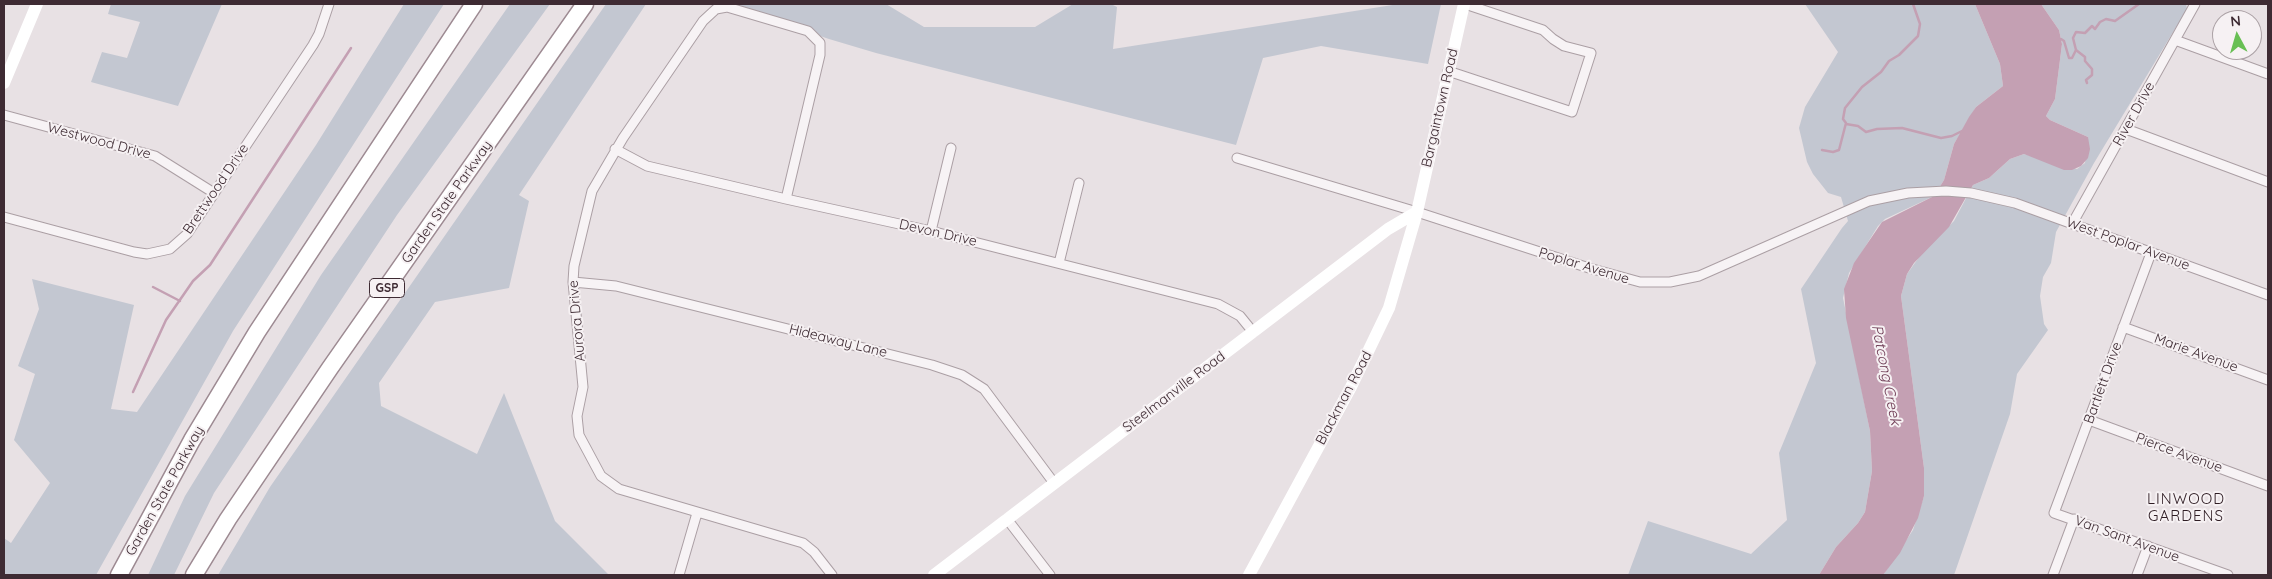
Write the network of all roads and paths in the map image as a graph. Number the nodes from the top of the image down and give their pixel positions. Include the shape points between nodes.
1 (37, 4) edge
2 (329, 4) edge
3 (474, 4) edge
4 (585, 4) edge
5 (1465, 4) edge
6 (2195, 4) edge
7 (2175, 40) junction
8 (1448, 71) junction
9 (2268, 74) edge
10 (4, 83) edge
11 (4, 115) edge
12 (2126, 129) junction
13 (951, 148) dead end
14 (615, 149) junction
15 (1237, 158) dead end
16 (2268, 182) edge
17 (1079, 183) dead end
18 (214, 193) junction
19 (1988, 196) joint
20 (786, 199) junction
21 (1417, 212) junction
22 (4, 217) edge
23 (2072, 224) junction
24 (932, 231) junction
25 (2151, 253) junction
26 (1059, 263) junction
27 (573, 282) junction
28 (2268, 295) edge
29 (2123, 327) junction
30 (1253, 332) junction
31 (2268, 380) edge
32 (2089, 420) junction
33 (1054, 483) junction
34 (2268, 486) edge
35 (2054, 512) joint
36 (697, 513) junction
37 (1007, 519) junction
38 (2074, 519) junction
39 (2148, 546) junction
40 (119, 575) edge
41 (194, 575) edge
42 (678, 575) edge
43 (832, 575) edge
44 (934, 575) edge
45 (1050, 575) edge
46 (1249, 575) edge
47 (2053, 575) edge
48 (2137, 575) edge
49 (2228, 575) edge

1 - 10 main road
2 - 18 street, Brettwood Drive via 313,45
3 - 40 highway, Garden State Parkway via 257,332 192,440
4 - 41 highway, Garden State Parkway / GSP via 330,368 228,518
5 - 8 main road, Bargaintown Road
5 - 8 street via 1543,30 1564,46 1591,54 1572,112
6 - 7 street, River Drive
7 - 9 street
7 - 12 street, River Drive
8 - 21 main road, Bargaintown Road
11 - 18 street, Westwood Drive via 155,156
12 - 16 street
12 - 23 street, River Drive
13 - 24 street
14 - 20 street, Devon Drive via 647,166
14 - 20 street, Aurora Drive via 703,21 716,9 728,8 808,31 820,43 820,55
14 - 27 street, Aurora Drive via 592,191
15 - 21 street, Poplar Avenue
17 - 26 street
18 - 22 street, Brettwood Drive via 180,243 170,249 147,254
19 - 21 street, Poplar Avenue via 1956,191 1908,193 1876,200 1699,276 1654,283 1614,276
19 - 23 street, West Poplar Avenue
20 - 24 street, Devon Drive
21 - 30 main road, Steelmanville Road via 1388,229
21 - 46 main road, Blackman Road via 1396,289 1377,336
23 - 25 street, West Poplar Avenue
24 - 26 street, Devon Drive
25 - 28 street, West Poplar Avenue
25 - 29 street, Bartlett Drive
26 - 30 street, Devon Drive via 1218,304 1240,316
27 - 33 street, Hideaway Lane via 625,288 932,364 962,375 984,389
27 - 36 street, Aurora Drive via 583,387 577,416 579,435 592,460 601,476 619,489
29 - 31 street, Marie Avenue
29 - 32 street, Bartlett Drive
30 - 33 main road, Steelmanville Road
32 - 34 street, Pierce Avenue
32 - 35 street, Bartlett Drive
33 - 37 main road, Steelmanville Road
35 - 38 street, Van Sant Avenue
36 - 42 street
36 - 43 street, Aurora Drive via 803,544 814,552
37 - 44 main road, Steelmanville Road
37 - 45 street
38 - 39 street, Van Sant Avenue
38 - 47 street
39 - 48 street
39 - 49 street, Van Sant Avenue

